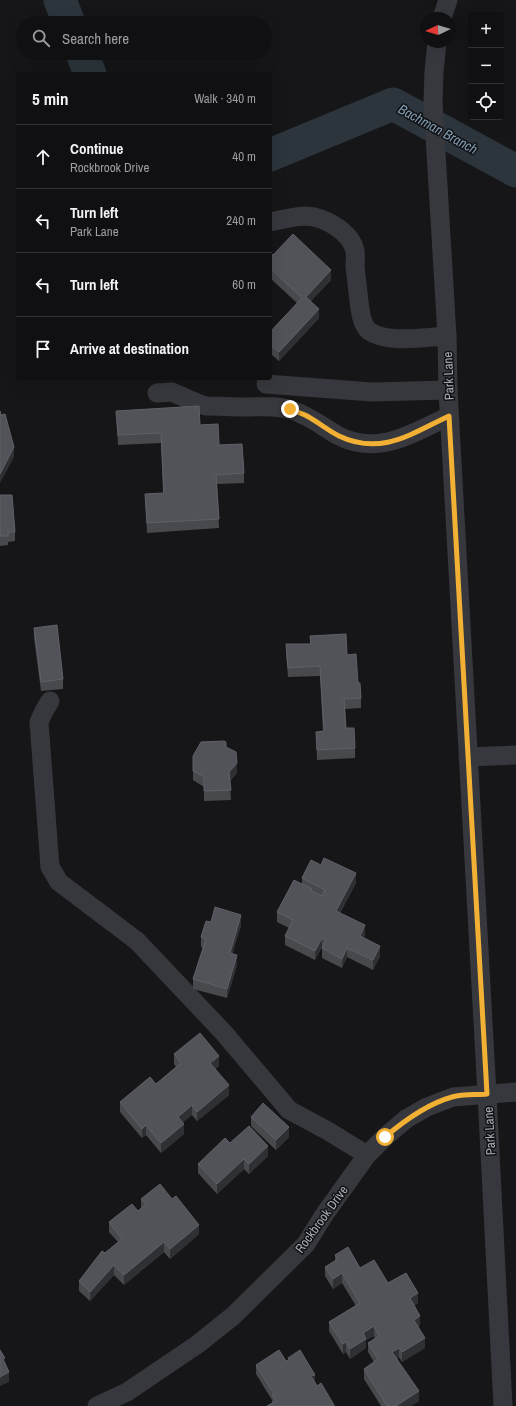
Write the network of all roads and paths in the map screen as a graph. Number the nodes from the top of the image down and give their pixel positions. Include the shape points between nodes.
1 (448, 0) edge
2 (444, 12) edge
3 (436, 48) edge
4 (272, 222) edge
5 (447, 336) junction
6 (264, 381) edge
7 (448, 390) junction
8 (157, 393) dead end
9 (269, 406) junction
10 (449, 416) junction
11 (50, 701) dead end
12 (516, 755) edge
13 (468, 757) junction
14 (516, 1092) edge
15 (487, 1094) junction
16 (367, 1156) junction
17 (97, 1406) edge
18 (503, 1406) edge

1 - 2 street
3 - 5 street, Park Lane via 434,102
4 - 5 street via 307,216 331,224 344,232 352,242 355,252 358,300 361,318 368,330 392,339
5 - 7 street, Park Lane
6 - 7 street via 372,392
6 - 9 street
7 - 10 street, Park Lane
8 - 9 street via 172,392 206,406
9 - 10 street via 304,414 338,436 367,445 388,443
10 - 13 street, Park Lane
11 - 16 street via 39,722 50,867 56,878 137,941 224,1034 289,1110 328,1130
12 - 13 street
13 - 15 street, Park Lane
14 - 15 street, Rockbrook Drive
15 - 16 street, Rockbrook Drive via 453,1097 427,1107 406,1119
15 - 18 street, Park Lane
16 - 17 street, Rockbrook Drive via 306,1244 233,1316 198,1344 127,1392

